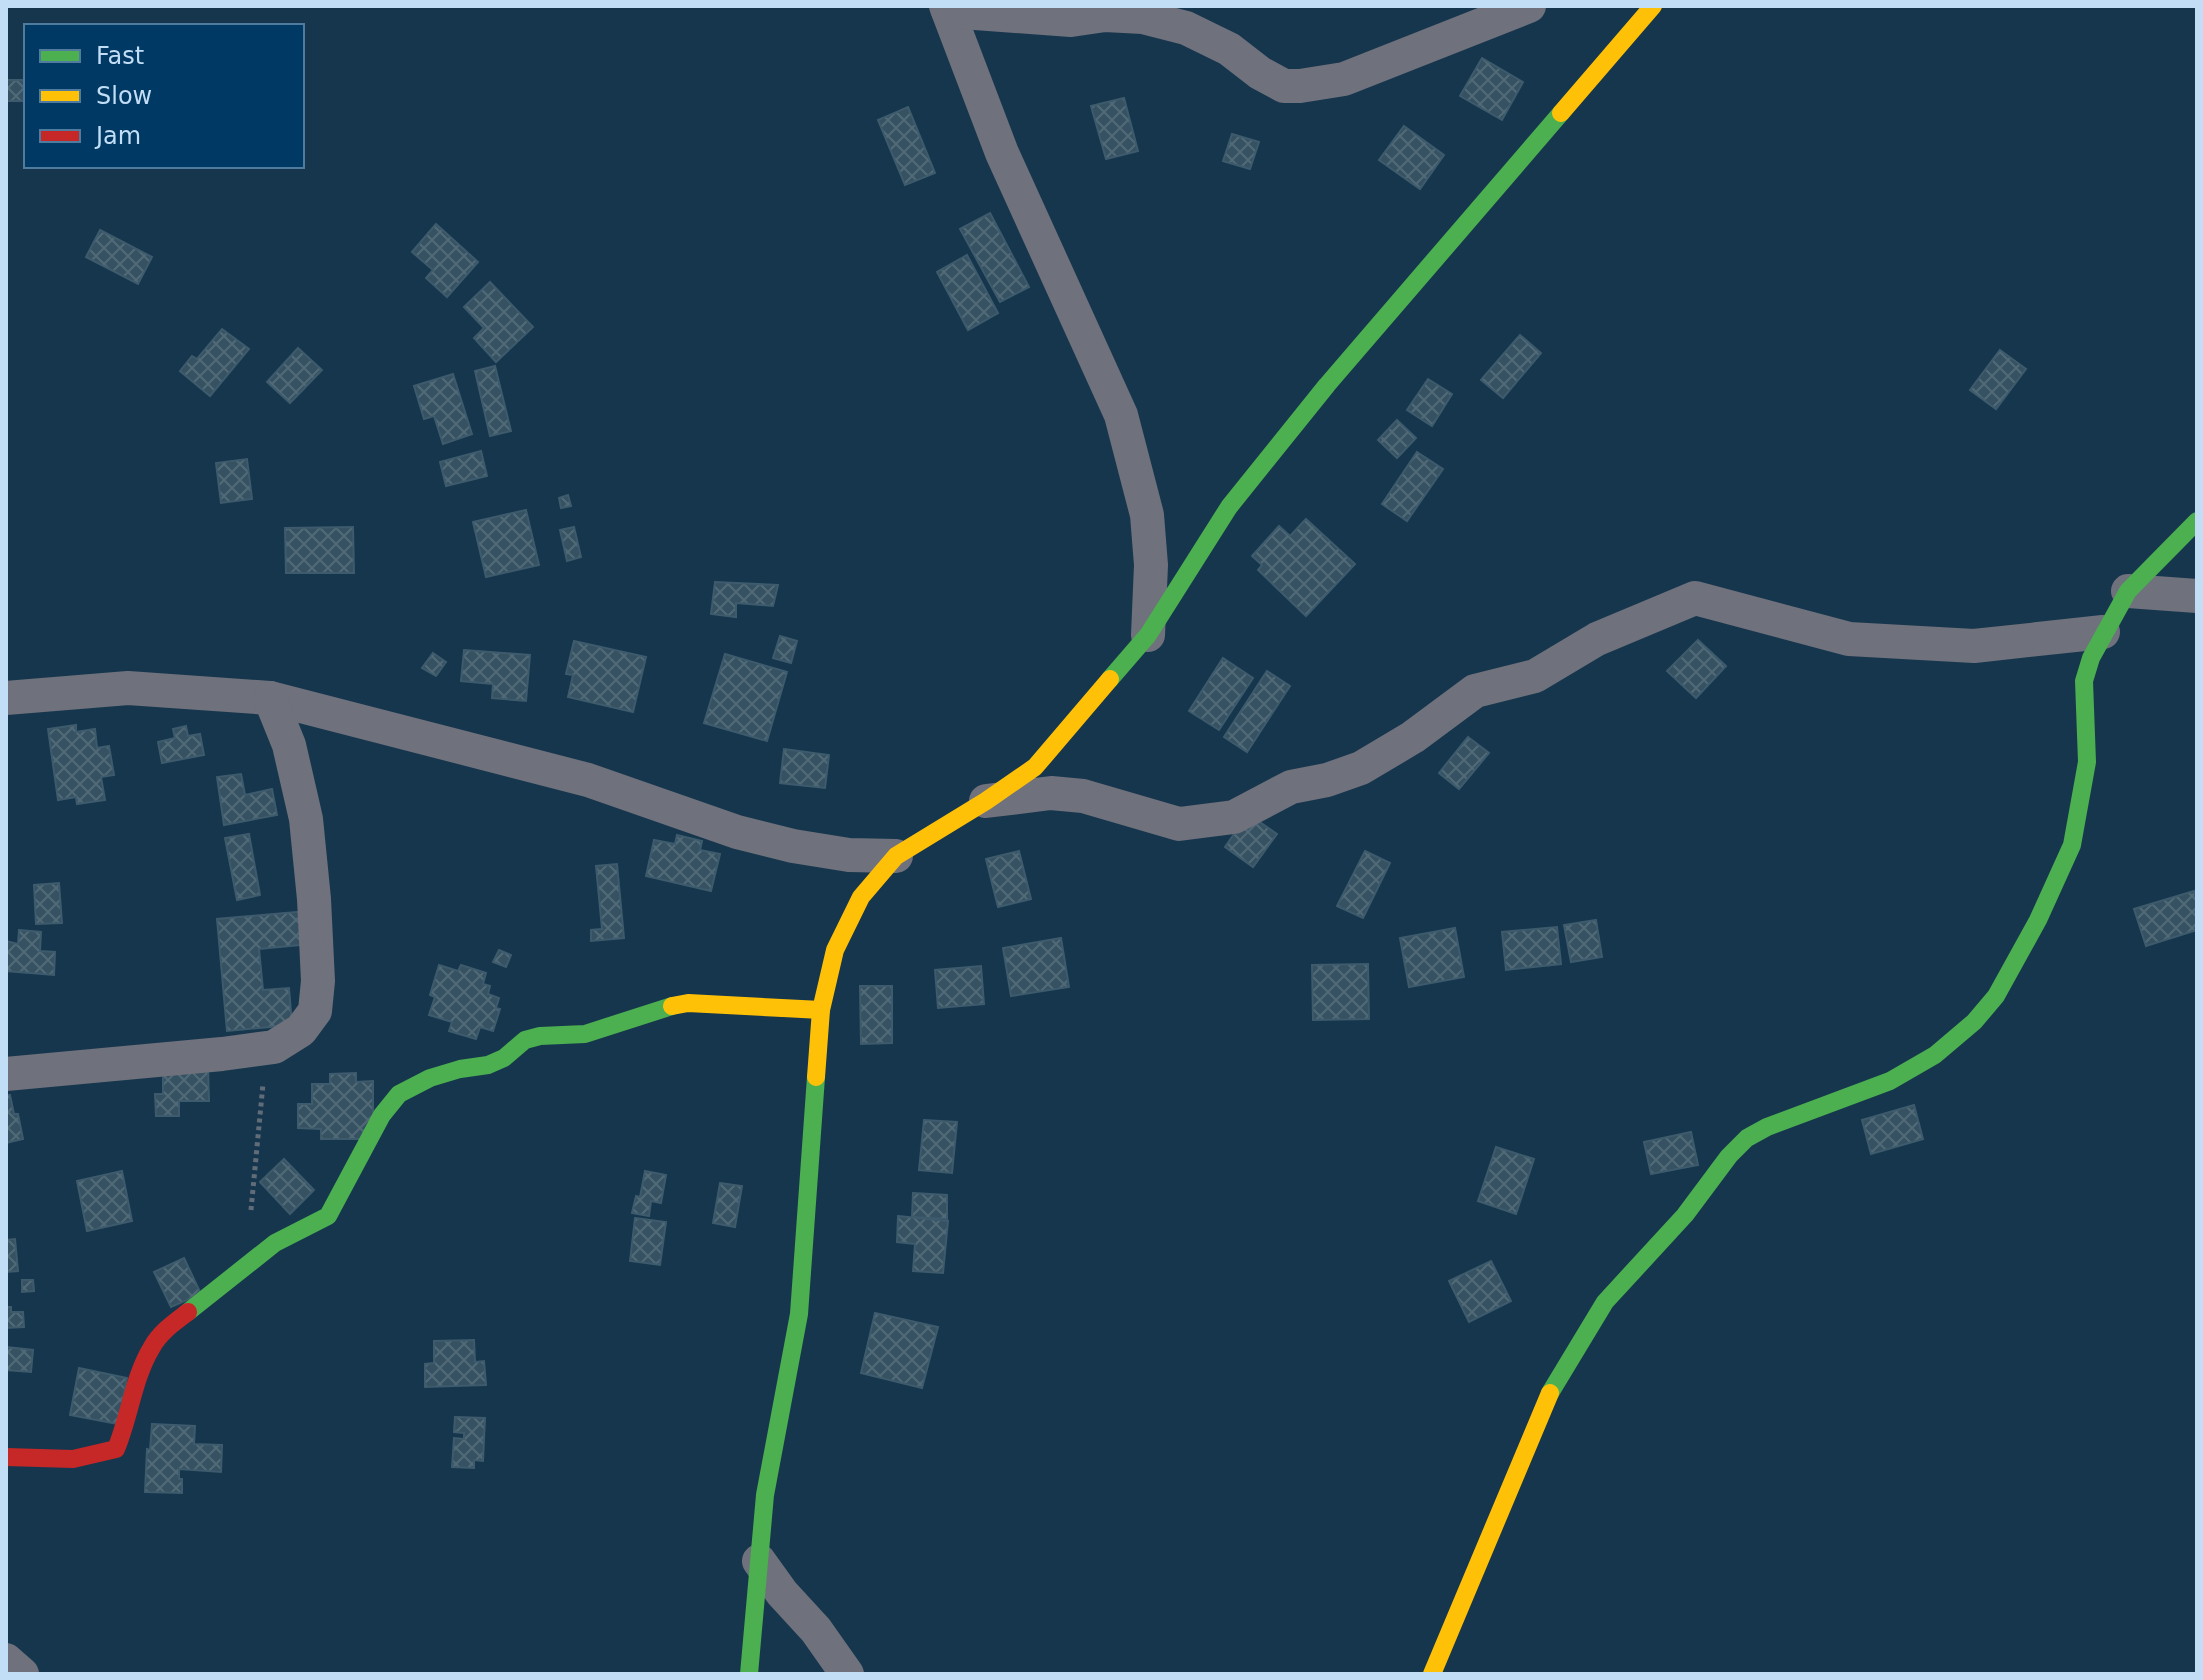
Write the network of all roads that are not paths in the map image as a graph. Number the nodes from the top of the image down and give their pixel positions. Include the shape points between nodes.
1 (1529, 6) edge
2 (1653, 6) edge
3 (947, 8) edge
4 (2197, 521) edge
5 (2128, 591) junction
6 (2197, 596) edge
7 (2103, 632) junction
8 (1148, 635) junction
9 (6, 698) edge
10 (270, 698) junction
11 (986, 801) junction
12 (896, 856) junction
13 (821, 1010) junction
14 (6, 1074) edge
15 (6, 1457) edge
16 (759, 1561) junction
17 (6, 1660) edge
18 (22, 1674) edge
19 (749, 1674) edge
20 (847, 1674) edge
21 (1432, 1674) edge

1 - 3 street via 1344,79 1300,86 1284,86 1186,28 1143,17 1071,20
2 - 8 street via 1327,385 1229,507
3 - 8 street via 1002,153 1121,415 1147,515
4 - 5 street
5 - 6 street
5 - 7 street
7 - 11 street via 1974,646 1849,639 1695,598 1597,639 1535,676 1475,691 1361,768 1291,787 1234,817 1179,824 1083,796 1051,793
7 - 21 street via 2084,681 2087,762 2072,845 1996,996 1935,1055 1890,1081 1747,1138 1605,1302 1545,1401
8 - 11 street via 1035,767
9 - 10 street via 128,688
10 - 12 street via 588,780 737,832 849,855
10 - 14 street via 289,745 306,819 318,981 315,1011 301,1030 274,1047
11 - 12 street
12 - 13 street via 861,897 835,950
13 - 15 street via 688,1003 585,1034 525,1040 488,1065 430,1078 399,1094 382,1115 328,1216 275,1243 168,1327 152,1346 116,1449 73,1459
13 - 16 street via 799,1314 765,1495
16 - 19 street
16 - 20 street
17 - 18 street

